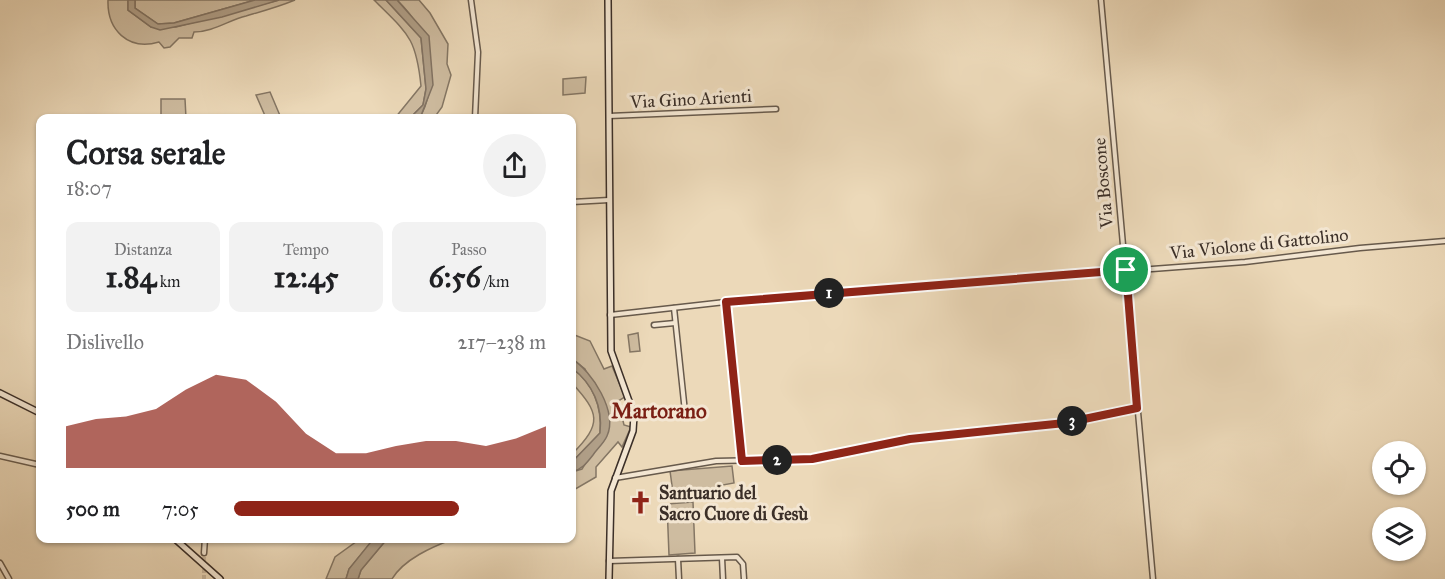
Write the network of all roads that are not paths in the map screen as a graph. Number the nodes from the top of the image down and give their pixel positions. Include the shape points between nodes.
1 (471, 0) edge
2 (608, 0) edge
3 (1101, 0) edge
4 (776, 109) dead end
5 (475, 114) edge
6 (608, 116) junction
7 (609, 200) junction
8 (576, 202) edge
9 (1445, 241) edge
10 (1126, 270) junction
11 (726, 302) junction
12 (674, 308) junction
13 (609, 315) junction
14 (675, 323) junction
15 (654, 325) dead end
16 (0, 393) edge
17 (1137, 408) junction
18 (36, 411) edge
19 (685, 412) dead end
20 (0, 456) edge
21 (742, 461) junction
22 (36, 464) edge
23 (614, 478) junction
24 (180, 543) edge
25 (205, 543) edge
26 (204, 553) tunnel mouth
27 (722, 558) junction
28 (678, 559) junction
29 (609, 561) junction
30 (0, 563) edge
31 (9, 579) edge
32 (220, 579) edge
33 (609, 579) edge
34 (680, 579) edge
35 (723, 579) edge
36 (744, 579) edge
37 (1153, 579) edge

1 - 5 street via 478,52
2 - 6 main road
3 - 10 street, Via Boscone
4 - 6 street, Via Gino Arienti
6 - 7 main road
7 - 8 street
7 - 13 main road
9 - 10 street, Via Violone di Gattolino
10 - 11 street, Via Violone di Gattolino
10 - 17 street, Via Boscone
11 - 12 street, Via Violone di Gattolino
11 - 21 street
12 - 13 street, Via Violone di Gattolino
12 - 14 street
13 - 23 main road via 611,351 634,415 633,431
14 - 15 street
14 - 19 street
16 - 18 main road
17 - 21 street via 1065,423 910,439 812,459
17 - 37 street, Via Boscone
20 - 22 street
21 - 23 street via 717,461
23 - 29 main road
24 - 32 main road
25 - 26 street
27 - 28 street
27 - 35 street
27 - 36 street via 737,557 743,564
28 - 29 street
28 - 34 street
29 - 33 main road
30 - 31 street

